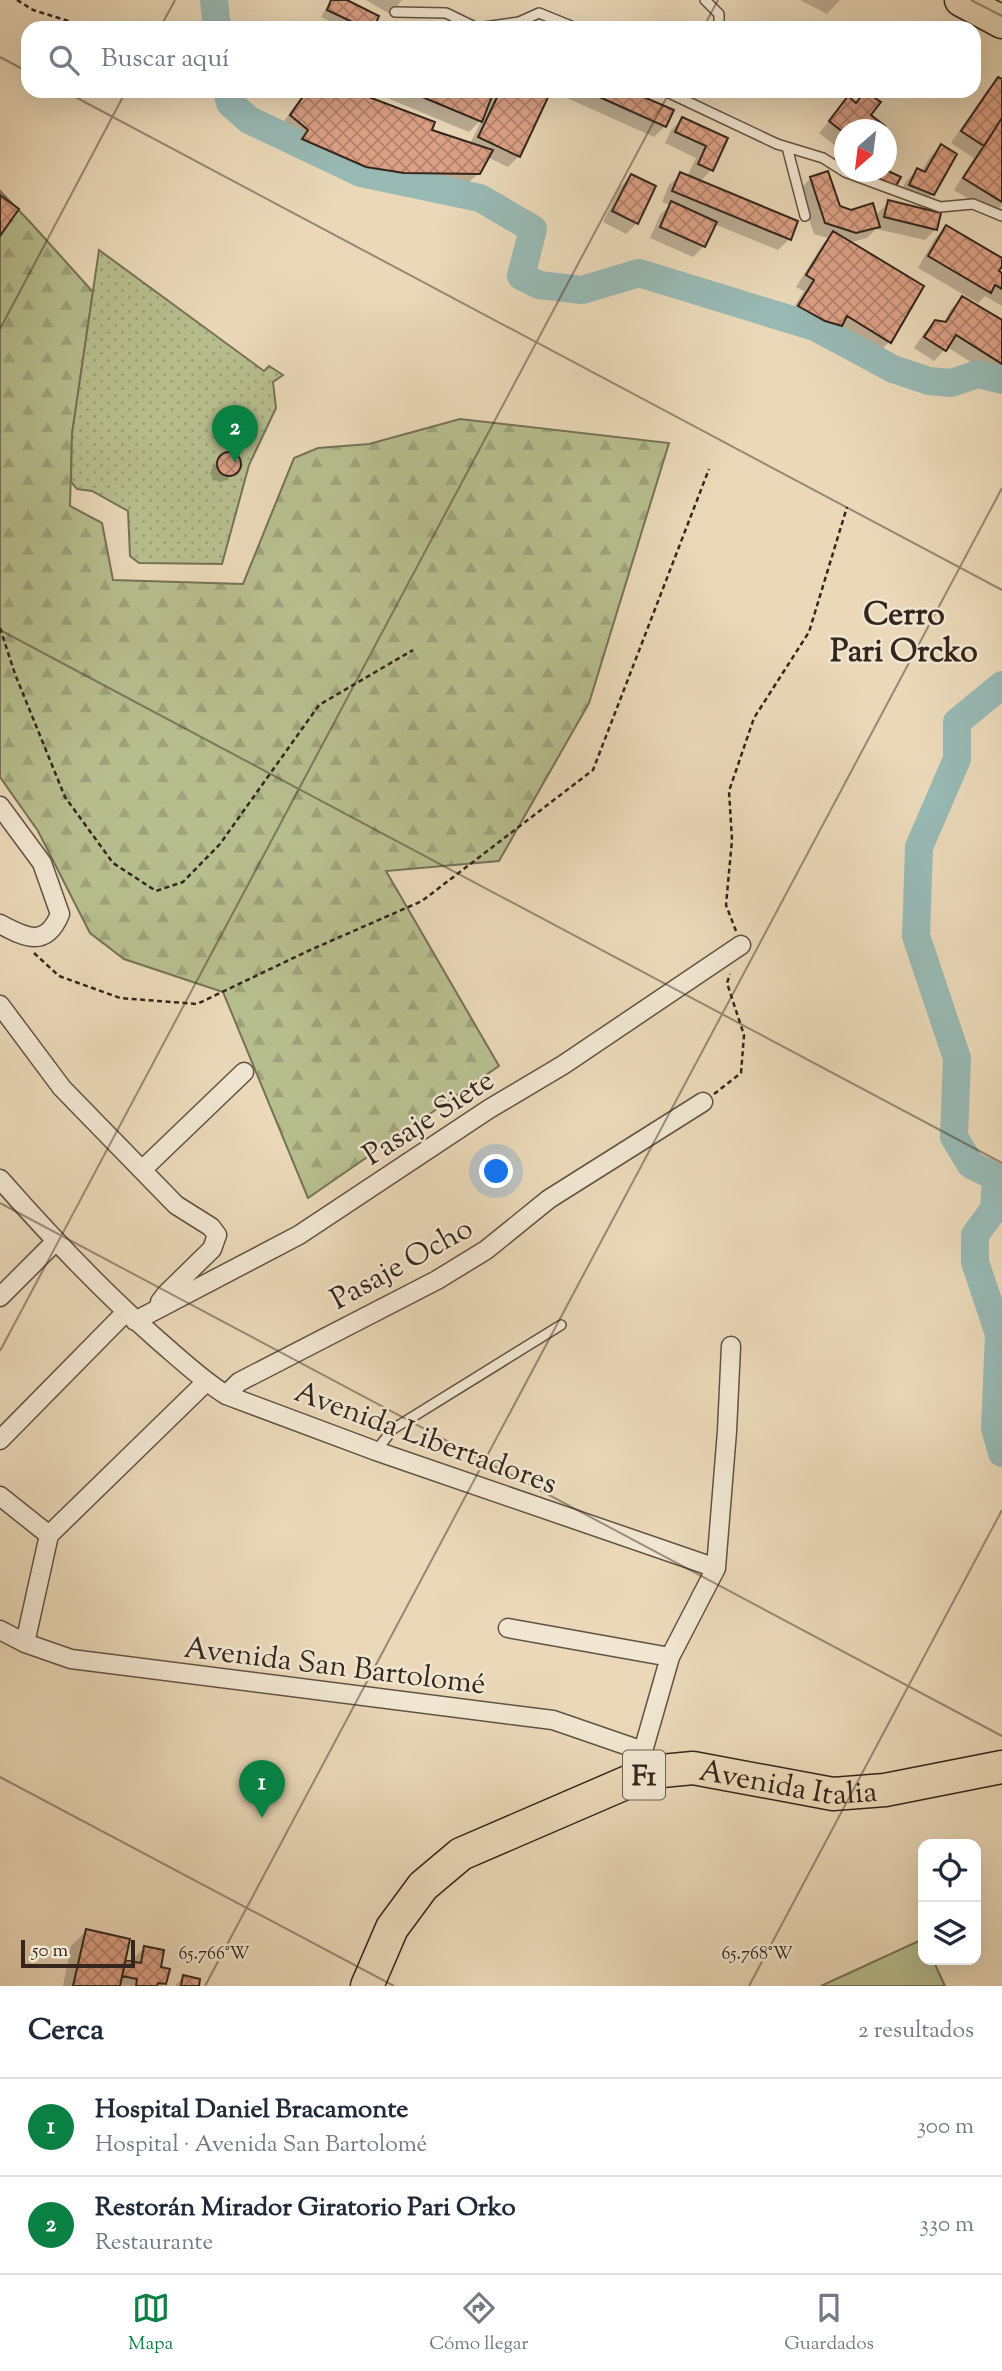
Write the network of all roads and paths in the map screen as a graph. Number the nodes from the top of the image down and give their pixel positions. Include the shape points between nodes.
1 (17, 0) edge
2 (705, 0) edge
3 (961, 0) edge
4 (395, 12) dead end
5 (68, 21) edge
6 (464, 21) edge
7 (521, 21) edge
8 (559, 21) edge
9 (719, 21) edge
10 (1002, 22) edge
11 (680, 98) edge
12 (787, 147) junction
13 (805, 216) dead end
14 (1002, 216) edge
15 (709, 469) dead end
16 (847, 506) dead end
17 (0, 628) edge
18 (413, 650) dead end
19 (0, 806) edge
20 (4, 926) edge
21 (741, 944) junction
22 (0, 1005) edge
23 (244, 1072) dead end
24 (703, 1102) joint
25 (143, 1169) junction
26 (0, 1179) edge
27 (56, 1241) junction
28 (0, 1297) edge
29 (156, 1308) junction
30 (131, 1316) junction
31 (561, 1325) dead end
32 (731, 1346) dead end
33 (206, 1382) junction
34 (226, 1395) junction
35 (0, 1440) edge
36 (376, 1451) junction
37 (0, 1496) edge
38 (49, 1535) junction
39 (716, 1568) junction
40 (508, 1628) dead end
41 (0, 1630) edge
42 (25, 1643) junction
43 (670, 1657) junction
44 (647, 1761) junction
45 (1002, 1767) edge
46 (367, 1986) edge

1 - 5 path
2 - 9 lane
3 - 10 highway
4 - 6 lane via 446,13
7 - 8 lane via 539,13
11 - 12 lane
12 - 13 lane
12 - 14 lane via 940,206 973,204
15 - 20 path via 593,770 422,901 197,1004 120,998 59,976
16 - 21 path via 809,632 754,718 729,790 732,840 726,905
17 - 18 path via 65,797 113,863 156,891 183,882 220,845 320,705
19 - 20 street via 42,863 60,914 55,927 42,937 22,937
21 - 24 path via 727,983 744,1035 741,1073
21 - 29 street, Pasaje Siete via 299,1236
22 - 25 street via 62,1088
23 - 25 street
24 - 34 street, Pasaje Ocho via 549,1199 486,1250 239,1382
25 - 29 street via 176,1205 212,1227 217,1235 212,1249
26 - 27 street, Avenida Libertadores
27 - 28 street
27 - 30 street, Avenida Libertadores
29 - 30 street, Pasaje Siete
30 - 33 street, Avenida Libertadores
30 - 35 street, Pasaje Siete
31 - 36 lane via 393,1429
32 - 39 street
33 - 34 street, Avenida Libertadores
33 - 38 street
34 - 36 street, Avenida Libertadores
36 - 39 street, Avenida Libertadores
37 - 38 street
38 - 42 street
39 - 43 street
40 - 43 street
41 - 42 street, Avenida San Bartolomé
42 - 44 street, Avenida San Bartolomé via 71,1659 552,1720
43 - 44 street
44 - 45 highway, Avenida Italia / F1 via 833,1794 885,1790
44 - 46 highway, Avenida Italia / F1 via 461,1854 424,1886 392,1928

